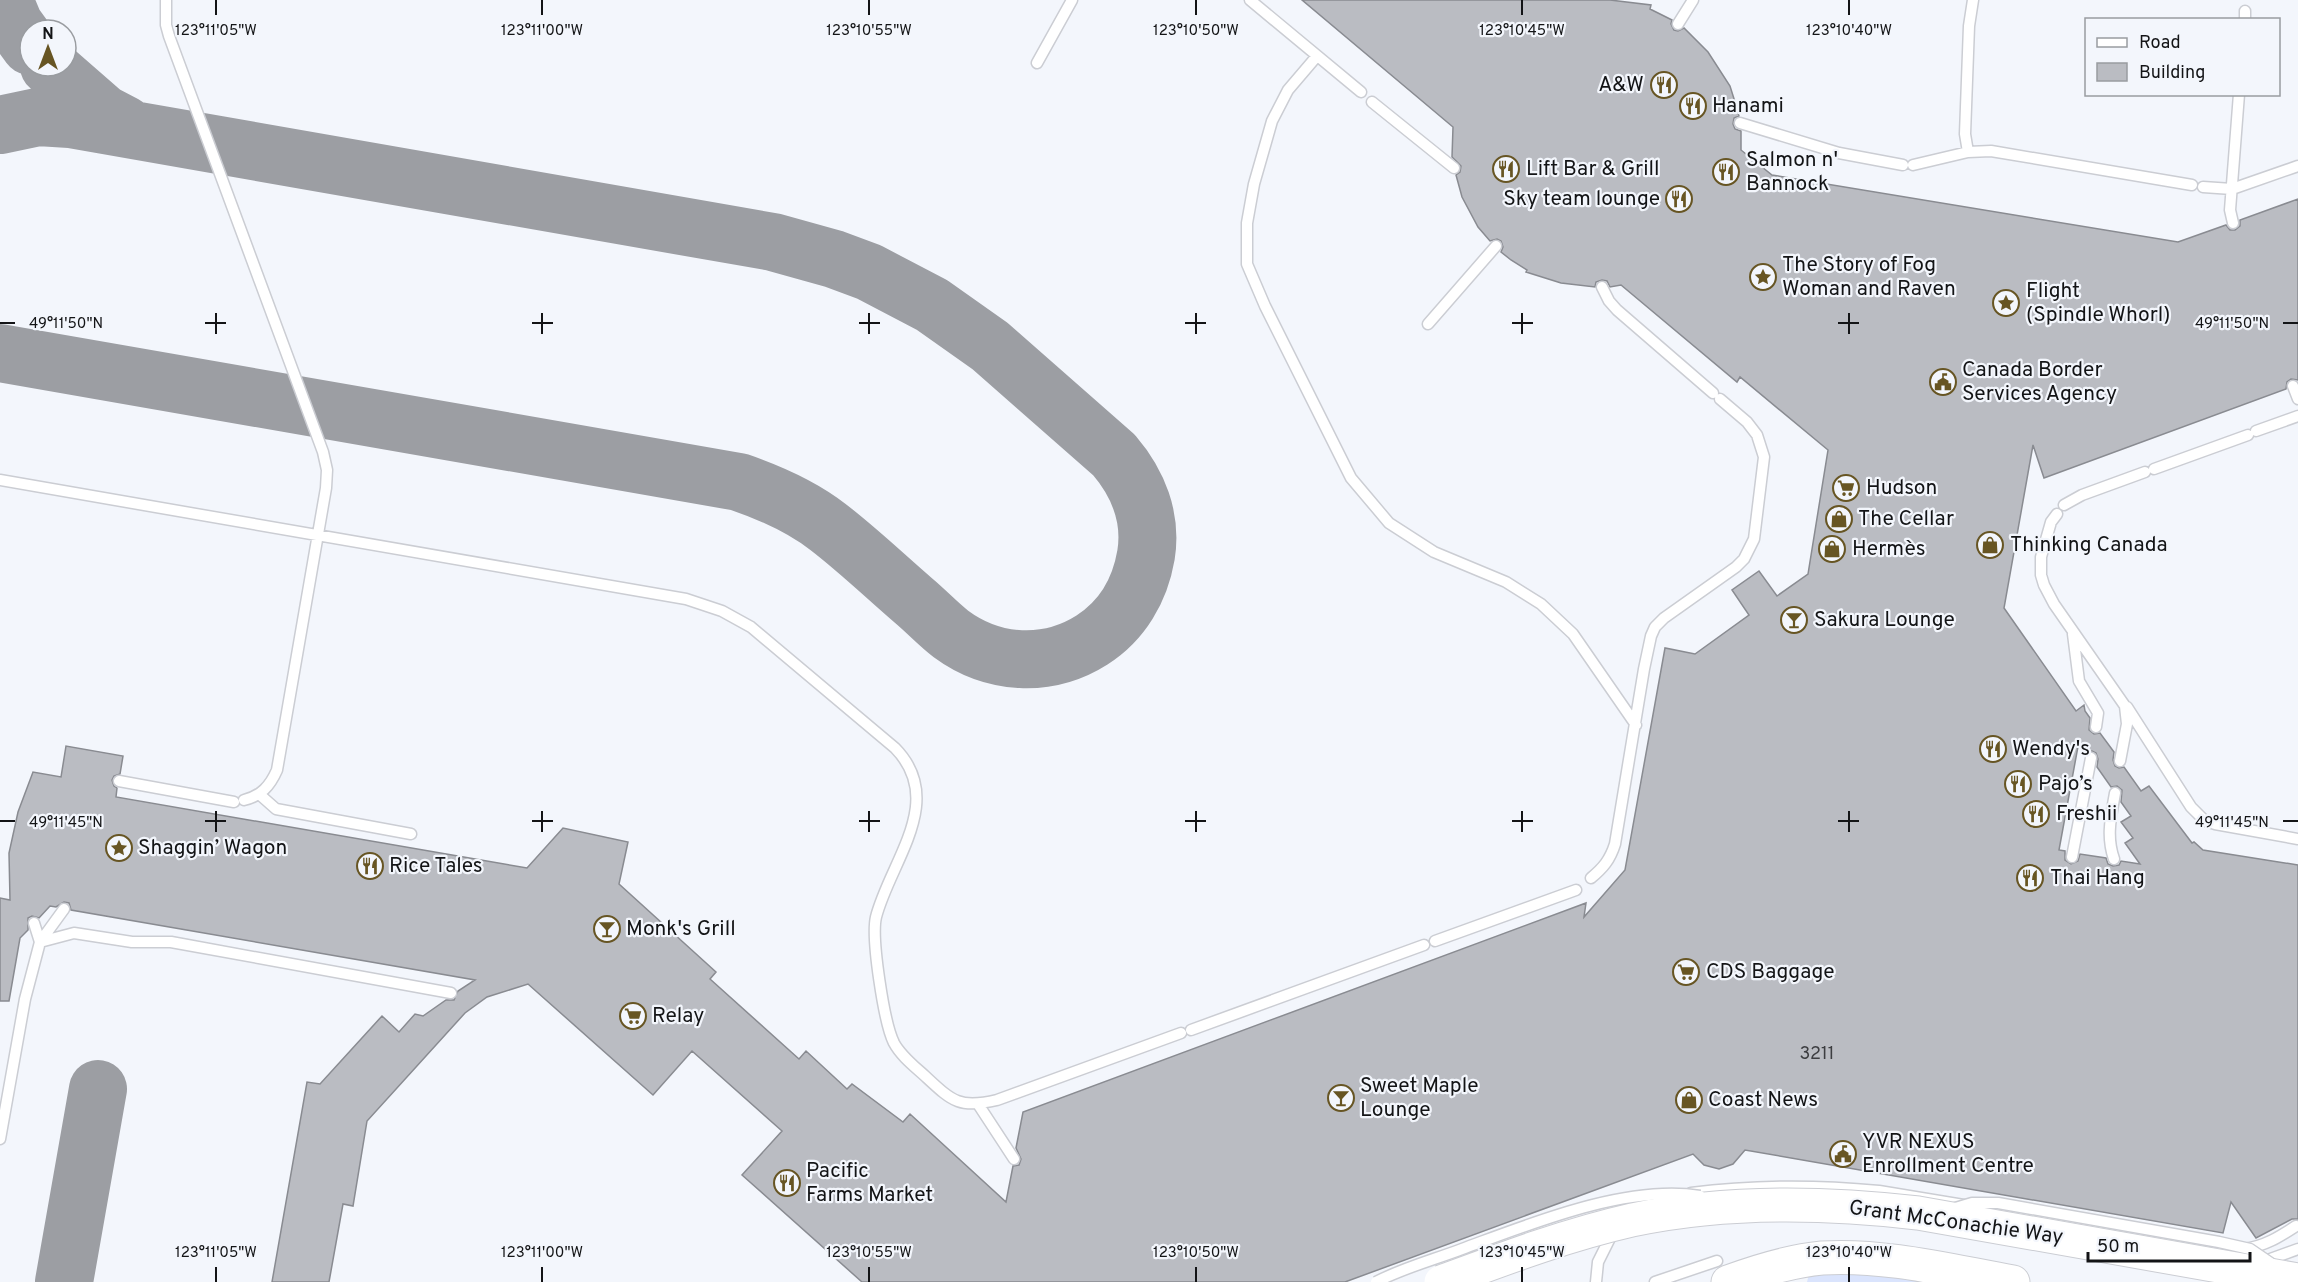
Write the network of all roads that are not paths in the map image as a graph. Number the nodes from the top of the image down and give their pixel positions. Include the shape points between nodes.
1 (166, 0) edge
2 (1072, 0) edge
3 (1250, 0) edge
4 (1693, 0) edge
5 (1973, 0) edge
6 (1678, 24) dead end
7 (1317, 56) junction
8 (1036, 63) dead end
9 (1361, 92) dead end
10 (2239, 96) edge
11 (1372, 102) dead end
12 (1740, 123) dead end
13 (1968, 152) junction
14 (2298, 166) edge
15 (1454, 168) dead end
16 (2232, 189) junction
17 (2233, 223) dead end
18 (1496, 246) dead end
19 (1602, 287) dead end
20 (1428, 324) dead end
21 (2294, 386) dead end
22 (2298, 399) edge
23 (2298, 416) edge
24 (0, 480) edge
25 (317, 534) junction
26 (2072, 631) junction
27 (2120, 697) junction
28 (1636, 725) junction
29 (2096, 727) dead end
30 (2091, 758) dead end
31 (2120, 762) dead end
32 (119, 781) dead end
33 (2115, 793) dead end
34 (260, 794) junction
35 (411, 834) dead end
36 (2298, 839) edge
37 (2072, 857) dead end
38 (2114, 860) dead end
39 (1591, 878) dead end
40 (1576, 890) dead end
41 (64, 909) dead end
42 (34, 923) dead end
43 (1435, 941) dead end
44 (40, 942) junction
45 (1424, 945) dead end
46 (451, 993) dead end
47 (978, 1104) junction
48 (0, 1139) edge
49 (1014, 1159) dead end
50 (1774, 1204) junction
51 (1918, 1213) junction
52 (2296, 1226) dead end
53 (2298, 1249) edge
54 (2236, 1259) junction
55 (1723, 1271) edge
56 (2298, 1280) edge
57 (1376, 1282) edge
58 (1441, 1282) edge
59 (1596, 1282) edge
60 (1655, 1282) edge
61 (2013, 1282) edge
62 (2272, 1282) edge

1 - 25 lane via 168,36 323,452 327,479
2 - 8 lane
3 - 7 lane
4 - 6 lane
5 - 13 lane via 1965,134
7 - 9 lane
7 - 28 lane via 1288,90 1272,122 1254,184 1247,223 1247,264 1265,306 1351,478 1389,523 1434,552 1506,582 1541,604 1573,634
10 - 16 lane
11 - 15 lane
12 - 13 lane via 1839,153 1908,165
13 - 16 lane via 1997,152
14 - 16 lane
16 - 17 lane
18 - 20 lane
19 - 28 lane via 1617,310 1752,429 1763,449 1764,470 1754,539 1736,567 1655,627 1648,646
21 - 22 lane
23 - 26 lane via 2082,495 2060,510 2050,522 2041,575
24 - 25 lane
25 - 34 lane via 277,770
25 - 47 lane via 704,604 737,618 765,637 896,748 913,773 918,798 915,822 876,920 876,950 889,1032 903,1056 949,1099
26 - 27 lane
26 - 29 lane via 2079,681 2098,713
27 - 31 lane via 2128,716
27 - 36 lane via 2197,815 2225,827
28 - 39 lane via 1615,844 1604,867
30 - 37 lane
32 - 34 lane via 239,801
33 - 38 lane via 2108,830
34 - 35 lane via 283,811
40 - 43 lane
41 - 44 lane
42 - 44 lane
44 - 46 lane via 74,933 132,942 171,942
44 - 48 lane via 25,999
45 - 47 lane
47 - 49 lane
50 - 51 main road, Grant McConachie Way, bridge via 1858,1206
50 - 57 lane, bridge via 1653,1193 1521,1227
50 - 58 main road, Grant McConachie Way, bridge via 1632,1220 1548,1244
51 - 54 main road, Grant McConachie Way, bridge
51 - 56 lane, bridge via 1985,1202 2207,1239 2250,1249
52 - 54 lane
53 - 54 lane
54 - 56 main road, Grant McConachie Way, bridge
54 - 59 lane via 1879,1191 1840,1187 1733,1190 1661,1198 1643,1204 1613,1232 1598,1262
54 - 62 lane via 2242,1254
55 - 60 lane
55 - 61 main road via 1842,1258 1902,1263

